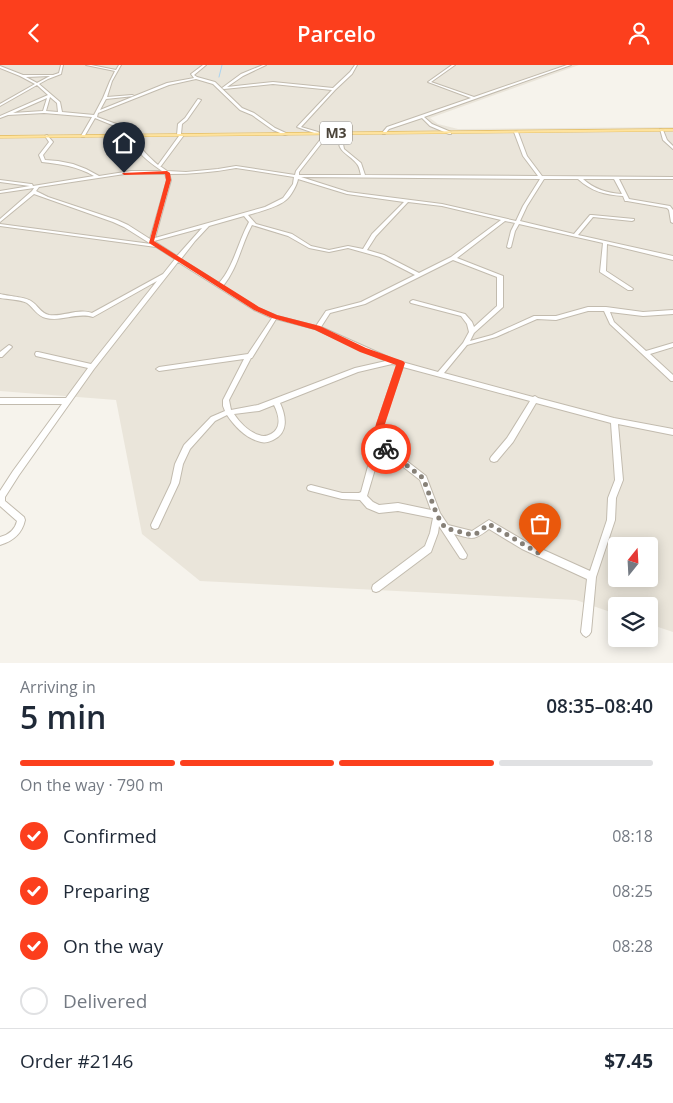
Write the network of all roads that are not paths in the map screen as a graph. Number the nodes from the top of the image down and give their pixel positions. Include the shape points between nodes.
1 (62, 65) edge
2 (87, 65) edge
3 (120, 65) edge
4 (205, 65) edge
5 (265, 65) edge
6 (356, 65) edge
7 (454, 65) edge
8 (570, 65) edge
9 (0, 66) edge
10 (117, 71) junction
11 (54, 75) junction
12 (23, 76) junction
13 (196, 78) junction
14 (37, 84) junction
15 (223, 88) junction
16 (334, 89) junction
17 (145, 93) junction
18 (49, 96) junction
19 (105, 98) junction
20 (474, 98) junction
21 (199, 100) dead end
22 (0, 105) edge
23 (44, 112) junction
24 (8, 114) junction
25 (60, 114) junction
26 (96, 115) junction
27 (422, 116) junction
28 (0, 117) edge
29 (673, 130) edge
30 (661, 131) junction
31 (516, 132) junction
32 (320, 133) junction
33 (345, 133) junction
34 (384, 133) junction
35 (450, 133) junction
36 (286, 134) junction
37 (180, 135) junction
38 (47, 136) junction
39 (83, 136) junction
40 (124, 136) junction
41 (133, 136) junction
42 (0, 137) edge
43 (673, 148) edge
44 (160, 165) junction
45 (167, 173) junction
46 (295, 176) junction
47 (98, 177) junction
48 (363, 177) junction
49 (540, 177) junction
50 (580, 177) junction
51 (616, 178) junction
52 (673, 178) edge
53 (0, 181) edge
54 (35, 190) junction
55 (0, 192) edge
56 (624, 195) junction
57 (408, 200) junction
58 (245, 215) junction
59 (505, 219) junction
60 (632, 220) dead end
61 (518, 222) junction
62 (673, 222) edge
63 (0, 223) edge
64 (251, 223) junction
65 (207, 225) junction
66 (575, 235) junction
67 (152, 241) junction
68 (605, 243) junction
69 (159, 246) junction
70 (509, 247) dead end
71 (364, 251) junction
72 (453, 258) junction
73 (673, 258) edge
74 (178, 259) junction
75 (166, 275) junction
76 (419, 275) junction
77 (220, 286) junction
78 (630, 289) dead end
79 (0, 296) edge
80 (413, 302) dead end
81 (606, 309) junction
82 (673, 312) edge
83 (275, 317) junction
84 (318, 328) junction
85 (472, 333) junction
86 (464, 343) junction
87 (673, 345) edge
88 (9, 347) dead end
89 (646, 353) junction
90 (38, 354) dead end
91 (0, 355) edge
92 (248, 357) junction
93 (397, 363) junction
94 (92, 367) junction
95 (159, 369) dead end
96 (440, 374) junction
97 (673, 379) edge
98 (535, 399) junction
99 (0, 401) edge
100 (68, 401) junction
101 (276, 402) junction
102 (229, 412) junction
103 (614, 421) junction
104 (673, 432) edge
105 (377, 442) junction
106 (494, 459) dead end
107 (311, 488) dead end
108 (361, 496) junction
109 (437, 515) junction
110 (155, 525) dead end
111 (445, 528) junction
112 (0, 541) edge
113 (463, 555) dead end
114 (592, 577) junction
115 (376, 588) dead end
116 (586, 632) dead end

1 - 11 street via 61,73
2 - 10 street
3 - 10 street
4 - 13 street via 192,75
5 - 15 street
6 - 16 street
7 - 20 street via 429,82
8 - 20 street
9 - 12 street
10 - 19 street
11 - 12 street
11 - 14 street
12 - 14 street
13 - 15 street
13 - 17 street
14 - 18 street
14 - 22 street
15 - 16 street via 273,83
15 - 36 street via 241,109
16 - 32 street via 299,127
17 - 19 street
17 - 26 street
18 - 23 street
18 - 24 street
18 - 25 street via 59,103
19 - 26 street
20 - 27 street
21 - 37 street via 180,124
23 - 24 street
23 - 25 street
24 - 28 street
25 - 26 street
26 - 39 street
26 - 40 street via 118,126
27 - 34 street via 388,128
27 - 35 street via 431,125
29 - 30 main road, M3
30 - 31 main road, M3
30 - 43 street
31 - 35 main road, M3
31 - 49 street via 525,156
32 - 33 main road, M3
32 - 36 main road, M3
32 - 46 street via 322,140
33 - 34 main road, M3
33 - 48 street via 342,149 360,164
34 - 35 main road, M3
36 - 37 main road, M3
37 - 41 main road, M3
37 - 44 street
38 - 39 main road, M3
38 - 42 main road, M3
38 - 47 street via 51,142 41,155 43,161 74,165
39 - 40 main road, M3
40 - 41 main road, M3
41 - 44 street via 133,142 140,151
44 - 45 street
45 - 46 street via 236,167
45 - 47 street via 131,172
45 - 67 street via 169,180
46 - 48 street
46 - 57 street via 347,193
46 - 58 street via 292,190 285,199
47 - 54 street
48 - 49 street
49 - 50 street
49 - 61 street via 540,183 524,206
50 - 51 street
50 - 56 street via 604,194
51 - 52 street
51 - 56 street
53 - 54 street
54 - 55 street
54 - 63 street
54 - 67 street via 68,206 115,221
56 - 62 street via 629,201 670,208
57 - 59 street
57 - 71 street via 374,235
58 - 64 street
58 - 65 street
59 - 61 street
59 - 72 street
60 - 66 street via 592,216
61 - 66 street
61 - 70 street
63 - 69 street
64 - 71 street via 290,235 309,247 329,251 348,247
64 - 77 street via 238,246 230,276
65 - 67 street
65 - 74 street
66 - 68 street
67 - 69 street
68 - 73 street
68 - 78 street via 603,272
69 - 74 street
71 - 76 street via 382,256
72 - 76 street
72 - 85 street via 500,276 500,307
74 - 75 street
74 - 77 street
75 - 79 street via 93,315 46,315 28,301
75 - 94 street
76 - 84 street via 362,303 328,312
77 - 83 street
80 - 85 street via 463,315 470,323
81 - 82 street via 642,314
81 - 86 street via 588,309 556,318 536,317 494,337
81 - 89 street via 612,323
83 - 84 street
83 - 92 street
84 - 93 street
85 - 86 street
86 - 96 street
87 - 89 street
88 - 91 street
89 - 97 street
90 - 94 street
92 - 95 street
92 - 102 street via 226,400
93 - 96 street
93 - 101 street via 357,370
93 - 105 street
94 - 100 street
96 - 98 street
98 - 103 street
98 - 106 street
99 - 100 street
100 - 112 street via 1,496 1,502 22,520 10,538
101 - 102 street
101 - 102 street via 282,426 269,439 259,439 250,433
102 - 110 street via 212,419 191,441
103 - 104 street
103 - 114 street via 619,481 612,498 611,520
105 - 108 street via 368,482
105 - 109 street via 423,478
107 - 108 street via 342,496
108 - 109 street via 379,509 398,507
109 - 111 street
109 - 115 street via 428,549
111 - 113 street
111 - 114 street via 472,535 489,524 525,546
114 - 116 street

